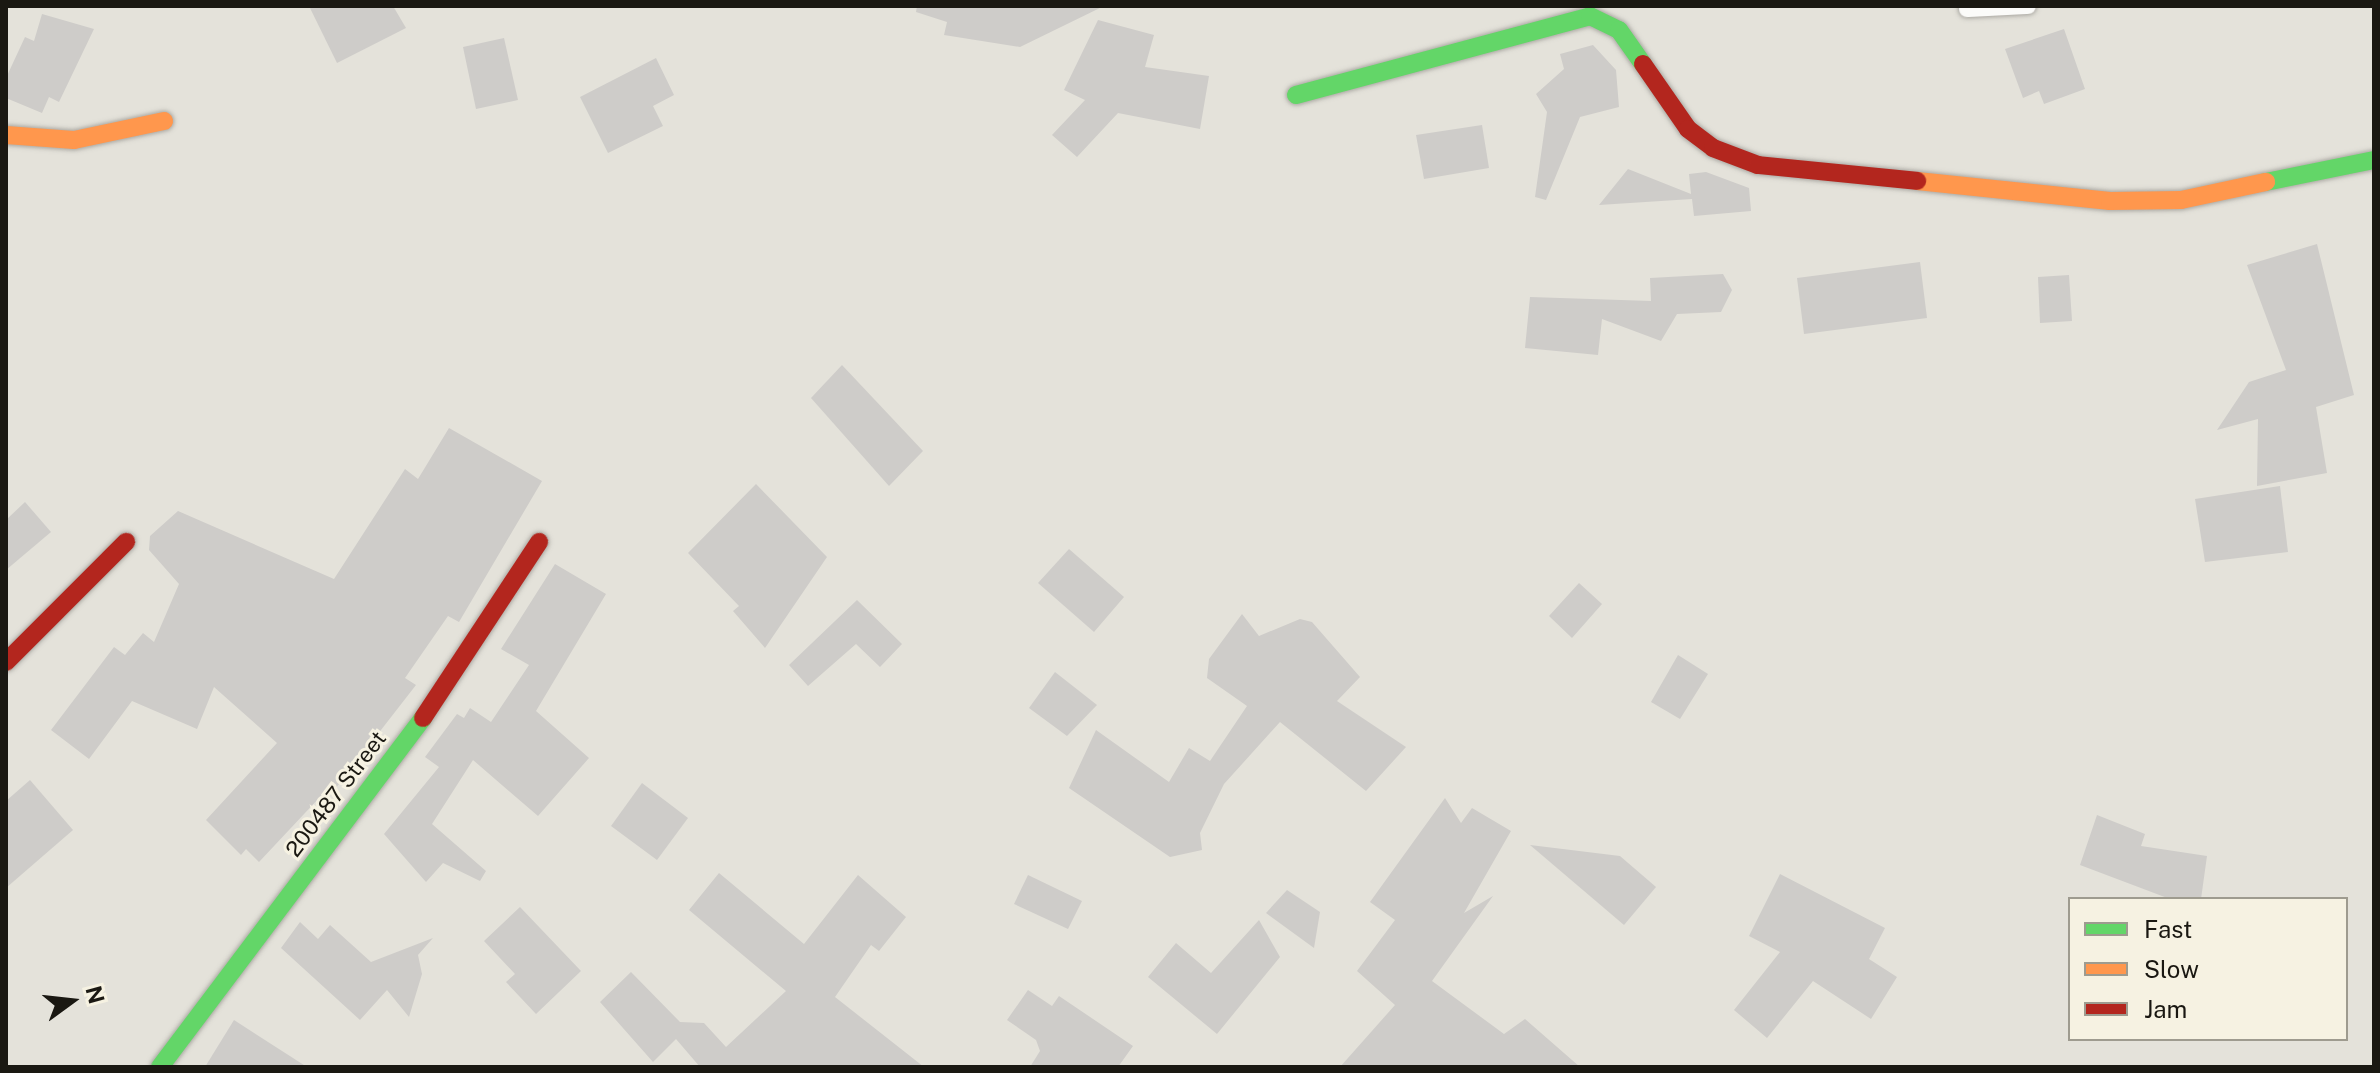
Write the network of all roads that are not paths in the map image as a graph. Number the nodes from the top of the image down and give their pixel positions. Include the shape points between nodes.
1 (2028, 6) edge
2 (1967, 9) dead end
3 (1296, 95) dead end
4 (164, 121) dead end
5 (6, 135) edge
6 (2374, 160) edge
7 (126, 542) dead end
8 (539, 542) dead end
9 (6, 662) edge
10 (160, 1067) edge

1 - 2 lane
3 - 6 street via 1590,16 1619,30 1688,129 1713,148 1758,165 2124,201 2181,200
4 - 5 street via 74,140
7 - 9 street
8 - 10 street, 200487 Street via 455,675

